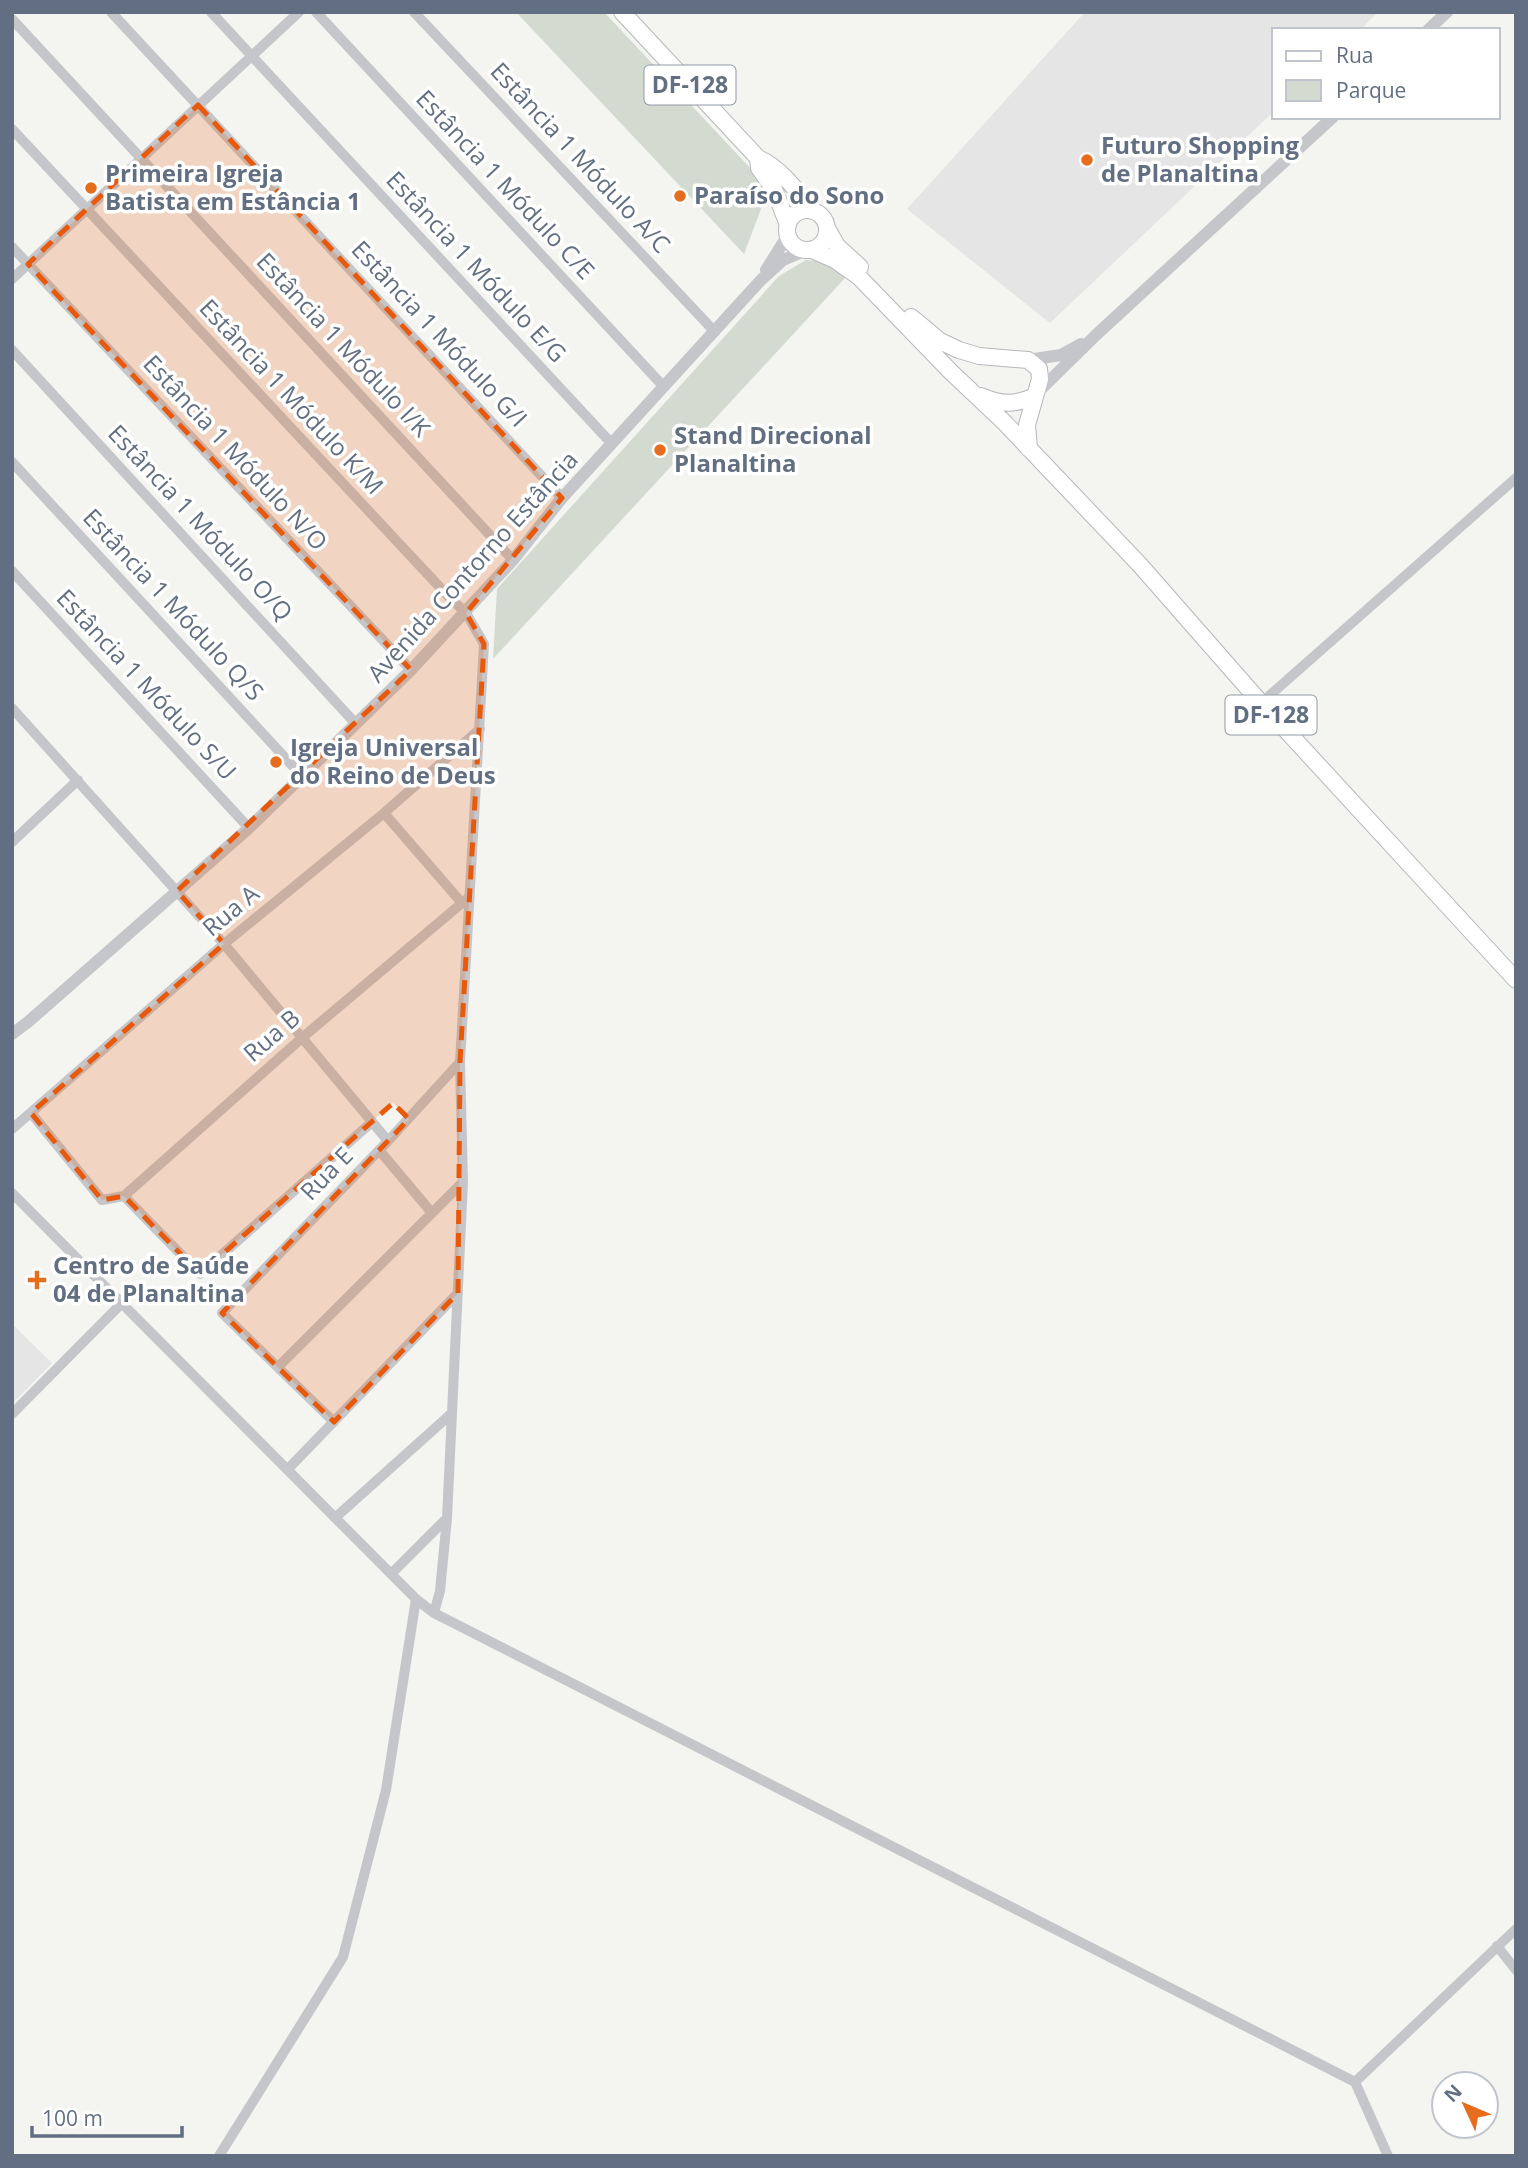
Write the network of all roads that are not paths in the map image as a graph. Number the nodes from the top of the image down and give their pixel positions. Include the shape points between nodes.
1 (111, 12) edge
2 (211, 12) edge
3 (299, 12) edge
4 (316, 12) edge
5 (414, 12) edge
6 (622, 12) edge
7 (1447, 12) edge
8 (12, 19) edge
9 (1430, 28) edge
10 (253, 57) junction
11 (198, 106) junction
12 (1331, 119) edge
13 (12, 129) edge
14 (143, 158) junction
15 (758, 158) junction
16 (88, 209) junction
17 (813, 211) junction
18 (788, 230) junction
19 (828, 230) junction
20 (12, 247) edge
21 (810, 250) junction
22 (28, 264) junction
23 (12, 279) edge
24 (761, 280) junction
25 (715, 332) junction
26 (1096, 335) junction
27 (12, 350) edge
28 (979, 356) junction
29 (1028, 360) junction
30 (966, 386) junction
31 (664, 387) junction
32 (1035, 396) junction
33 (612, 444) junction
34 (1028, 449) junction
35 (12, 462) edge
36 (1516, 478) edge
37 (562, 498) junction
38 (513, 560) junction
39 (12, 571) edge
40 (466, 613) junction
41 (411, 670) junction
42 (1261, 703) junction
43 (12, 708) edge
44 (356, 724) junction
45 (480, 729) junction
46 (302, 776) junction
47 (78, 780) junction
48 (384, 813) junction
49 (249, 828) junction
50 (12, 842) edge
51 (177, 891) junction
52 (465, 900) junction
53 (224, 944) junction
54 (1516, 980) edge
55 (12, 1034) edge
56 (303, 1037) junction
57 (460, 1062) junction
58 (31, 1113) junction
59 (372, 1122) junction
60 (12, 1129) edge
61 (388, 1141) junction
62 (379, 1150) junction
63 (463, 1182) junction
64 (12, 1193) edge
65 (124, 1196) junction
66 (432, 1213) junction
67 (458, 1293) junction
68 (122, 1303) junction
69 (278, 1367) junction
70 (452, 1413) junction
71 (12, 1414) edge
72 (334, 1422) junction
73 (288, 1469) junction
74 (336, 1517) junction
75 (447, 1518) junction
76 (392, 1573) junction
77 (416, 1599) junction
78 (434, 1613) junction
79 (1516, 1929) edge
80 (1497, 1946) junction
81 (1516, 1970) edge
82 (1356, 2082) junction
83 (219, 2156) edge
84 (1388, 2156) edge

1 - 11 street, Estância 1 Módulo G/I
2 - 10 street, Estância 1 Módulo E/G
3 - 10 street
4 - 31 street, Estância 1 Módulo C/E
5 - 25 street, Estância 1 Módulo A/C
6 - 15 main road, DF-128 / DF-128
7 - 9 street
8 - 14 street, Estância 1 Módulo I/K
10 - 11 street
10 - 33 street, Estância 1 Módulo E/G
11 - 14 street
11 - 37 street, Estância 1 Módulo G/I
12 - 26 street
13 - 16 street, Estância 1 Módulo K/M
14 - 16 street
14 - 38 street, Estância 1 Módulo I/K
15 - 17 main road, DF-128 / DF-128 via 790,183
15 - 18 main road, DF-128 / DF-128
16 - 22 street
16 - 40 street, Estância 1 Módulo K/M
17 - 18 main road via 797,212
17 - 19 main road, DF-128 via 825,220
18 - 21 main road, DF-128 via 797,248
18 - 24 street, Avenida Contorno Estância
19 - 21 main road via 825,240
19 - 28 main road, DF-128 via 837,246 920,325 940,341
20 - 22 street, Estância 1 Módulo N/O
21 - 24 street, Avenida Contorno Estância via 783,260
21 - 30 main road, DF-128 / DF-128 via 859,277
22 - 23 street
22 - 41 street, Estância 1 Módulo N/O
24 - 25 street, Avenida Contorno Estância
25 - 31 street, Avenida Contorno Estância
26 - 29 street via 1061,355
26 - 32 street
27 - 44 street, Estância 1 Módulo O/Q
28 - 29 main road, DF-128
28 - 30 main road via 968,365
29 - 32 main road via 1040,373
30 - 32 main road via 1003,404
30 - 34 main road, DF-128 / DF-128
31 - 33 street, Avenida Contorno Estância
32 - 34 main road via 1027,425
33 - 37 street, Avenida Contorno Estância
34 - 42 main road, DF-128 / DF-128 via 1140,565
35 - 46 street, Estância 1 Módulo Q/S
36 - 42 street
37 - 38 street, Avenida Contorno Estância
38 - 40 street, Avenida Contorno Estância
39 - 49 street, Estância 1 Módulo S/U
40 - 41 street, Avenida Contorno Estância
40 - 45 street, Estância 1 Módulo K/M via 484,644
41 - 44 street, Avenida Contorno Estância
42 - 54 main road, DF-128 / DF-128
43 - 47 street
44 - 46 street, Avenida Contorno Estância
45 - 48 street, Rua A
45 - 52 street, Estância 1 Módulo K/M
46 - 49 street, Avenida Contorno Estância
47 - 50 street
47 - 51 street
48 - 52 street
48 - 53 street, Rua A
49 - 51 street, Avenida Contorno Estância
51 - 53 street
51 - 55 street, Avenida Contorno Estância
52 - 56 street, Rua B
52 - 57 street, Estância 1 Módulo K/M
53 - 56 street
53 - 58 street, Rua A
56 - 59 street
56 - 65 street, Rua B
57 - 61 street, Rua E
57 - 63 street, Estância 1 Módulo K/M
58 - 60 street, Rua A
58 - 65 street via 102,1200
59 - 61 street
59 - 65 street via 200,1274
61 - 62 street, Rua E
62 - 66 street
62 - 69 street, Rua E via 222,1313
63 - 66 street
63 - 67 street, Estância 1 Módulo K/M
64 - 68 street
66 - 69 street
67 - 70 street, Estância 1 Módulo K/M
67 - 72 street
68 - 71 street
68 - 73 street
69 - 72 street
70 - 74 street
70 - 75 street, Estância 1 Módulo K/M
72 - 73 street
73 - 74 street
74 - 76 street
75 - 76 street
75 - 78 street, Estância 1 Módulo K/M
76 - 77 street
77 - 78 street
77 - 83 street via 386,1790 343,1957
78 - 82 street
79 - 80 street
80 - 81 street
80 - 82 street
82 - 84 street

